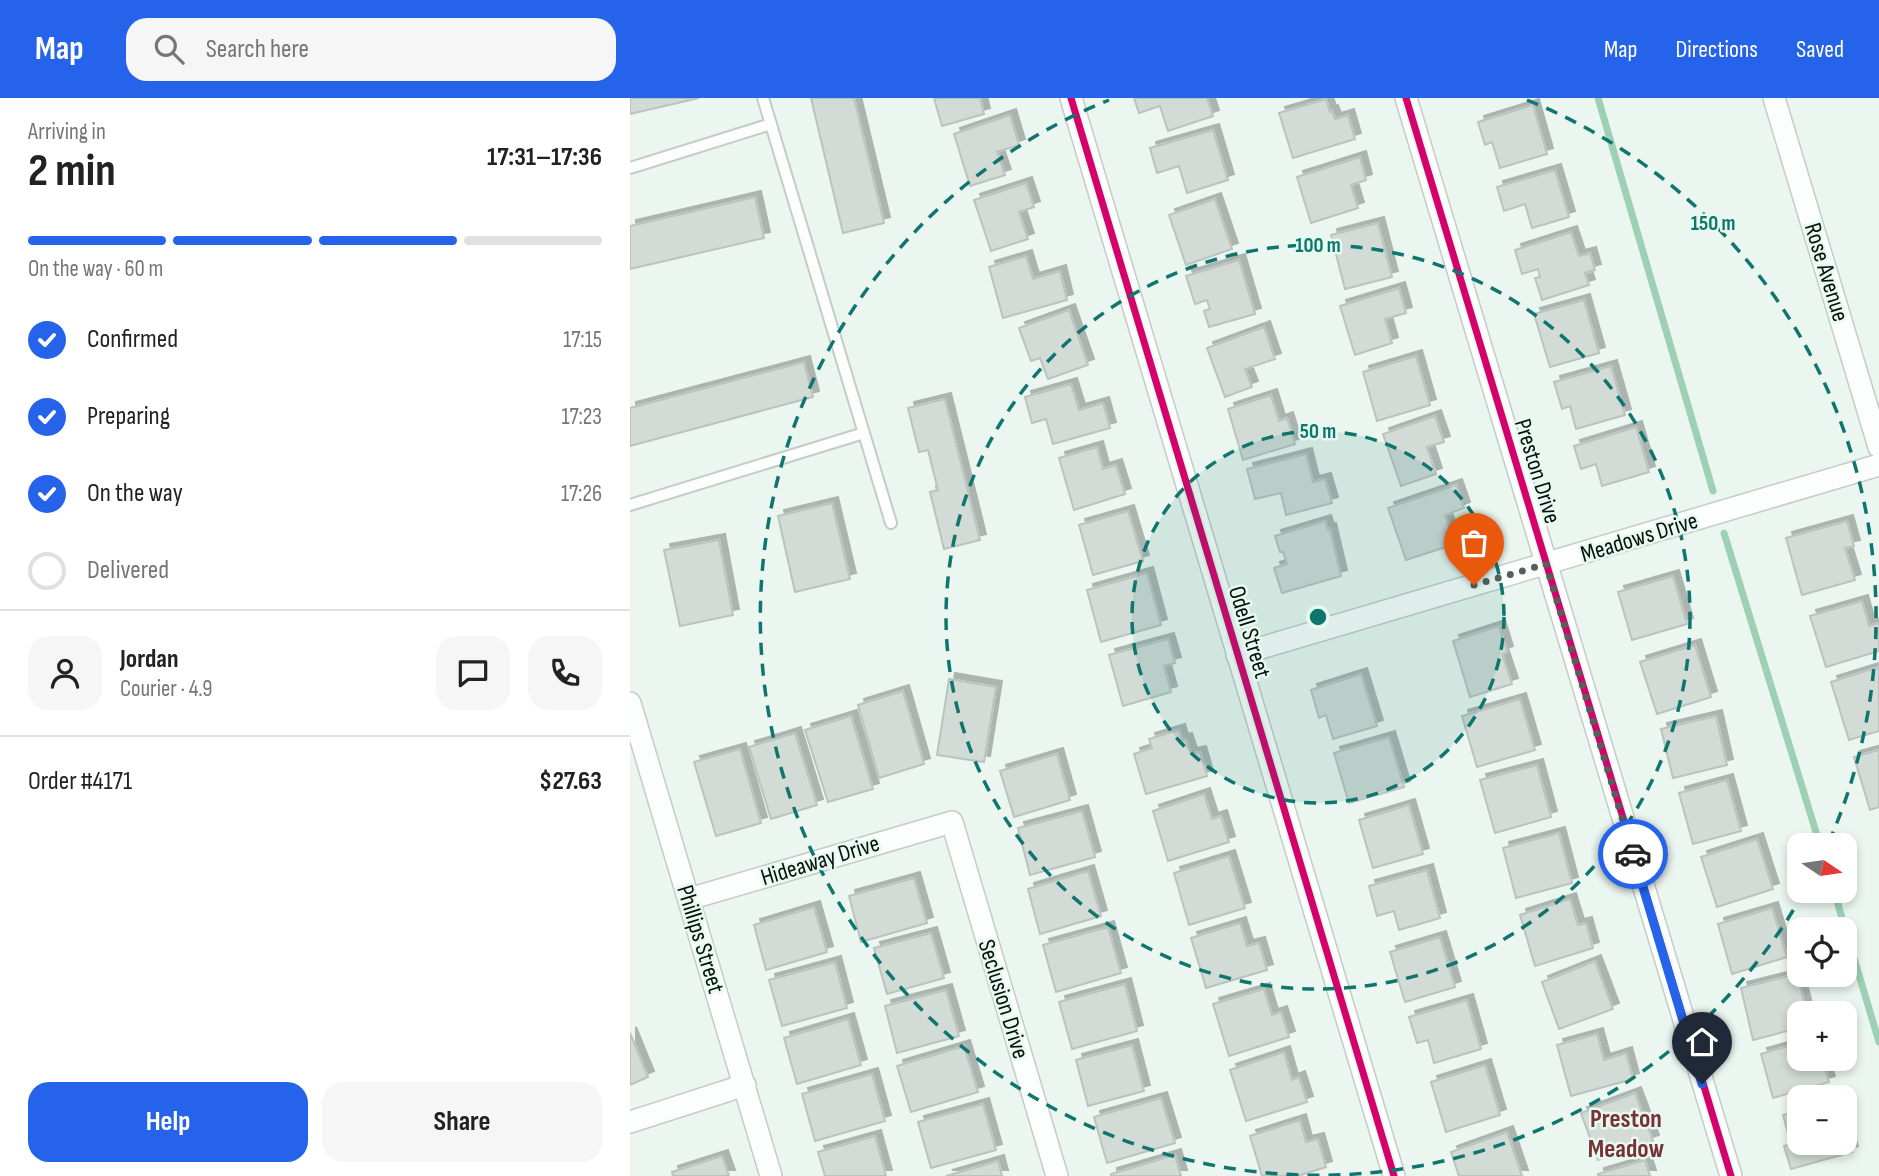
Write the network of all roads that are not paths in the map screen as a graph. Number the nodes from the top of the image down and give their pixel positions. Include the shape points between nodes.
1 (763, 98) edge
2 (1071, 98) edge
3 (1406, 98) edge
4 (1774, 98) edge
5 (771, 124) junction
6 (630, 168) edge
7 (864, 433) junction
8 (1879, 447) edge
9 (1879, 465) edge
10 (630, 505) edge
11 (891, 523) dead end
12 (1546, 564) junction
13 (1237, 655) junction
14 (630, 703) edge
15 (952, 822) joint
16 (689, 899) junction
17 (744, 1085) junction
18 (630, 1122) edge
19 (771, 1176) edge
20 (1057, 1176) edge
21 (1394, 1176) edge
22 (1731, 1176) edge

1 - 5 lane
2 - 13 street, Odell Street
3 - 12 street, Preston Drive
4 - 8 street, Rose Avenue
5 - 6 lane
5 - 7 lane
7 - 10 lane
7 - 11 lane
9 - 12 street, Meadows Drive
12 - 13 street, Meadows Drive
12 - 22 street, Preston Drive
13 - 21 street, Odell Street
14 - 16 street, Phillips Street
15 - 16 street, Hideaway Drive
15 - 20 street, Seclusion Drive
16 - 17 street, Phillips Street
17 - 18 street
17 - 19 street, Phillips Street

